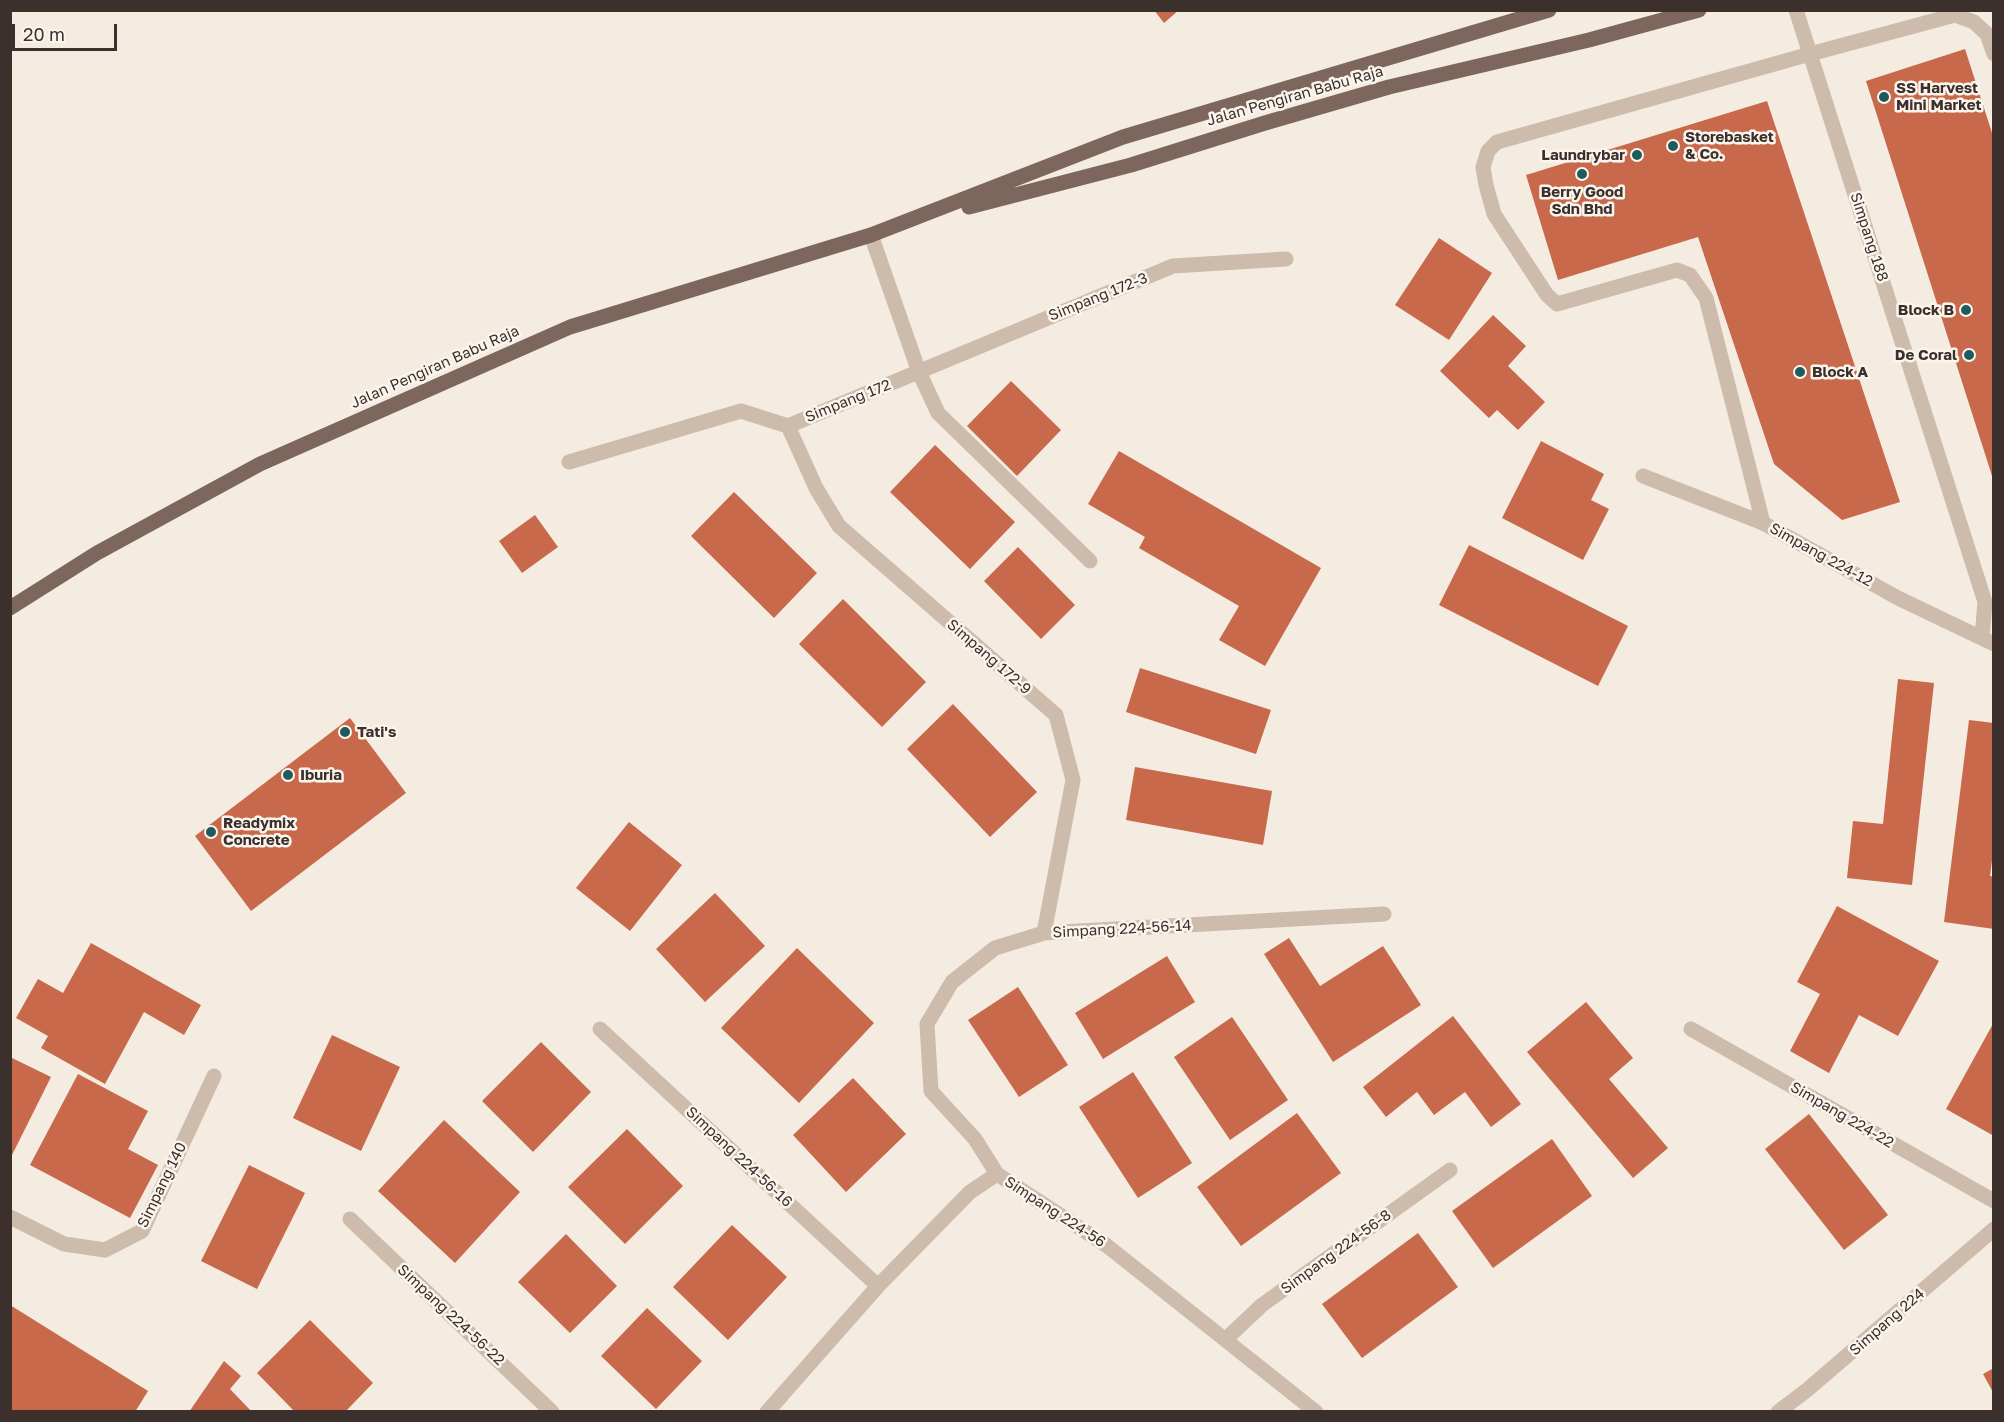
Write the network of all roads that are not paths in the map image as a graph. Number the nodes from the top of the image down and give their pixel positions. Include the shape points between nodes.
1 (1549, 10) edge
2 (1699, 10) edge
3 (1796, 10) edge
4 (1810, 54) junction
5 (1994, 54) edge
6 (902, 224) junction
7 (871, 235) junction
8 (1286, 259) dead end
9 (920, 372) junction
10 (788, 426) junction
11 (569, 462) dead end
12 (1643, 476) dead end
13 (1763, 523) junction
14 (1090, 561) dead end
15 (10, 608) edge
16 (1988, 641) edge
17 (1384, 914) dead end
18 (1044, 933) junction
19 (600, 1029) dead end
20 (1691, 1029) dead end
21 (214, 1076) dead end
22 (1450, 1170) dead end
23 (997, 1174) junction
24 (1994, 1201) edge
25 (10, 1217) edge
26 (350, 1219) dead end
27 (1994, 1229) edge
28 (878, 1286) junction
29 (1226, 1338) junction
30 (552, 1412) edge
31 (767, 1412) edge
32 (1316, 1412) edge
33 (1778, 1412) edge

1 - 6 main road, Jalan Pengiran Babu Raja via 1123,137
2 - 6 main road, Jalan Pengiran Babu Raja via 1389,87 1131,165
3 - 4 street, Simpang 188
4 - 5 street via 1955,15 1974,22 1987,34
4 - 13 street via 1497,142 1488,151 1483,167 1494,214 1547,295 1557,304 1677,270 1690,275 1706,298
4 - 16 street, Simpang 188 via 1985,602
6 - 7 main road, Jalan Pengiran Babu Raja
7 - 9 street
7 - 15 main road, Jalan Pengiran Babu Raja via 570,327 260,464 97,553
8 - 9 street, Simpang 172-3 via 1173,266
9 - 10 street, Simpang 172
9 - 14 street via 938,413
10 - 11 street, Simpang 172 via 741,411
10 - 18 street, Simpang 172-9 via 838,526 1056,715 1073,780
12 - 13 street, Simpang 224-12
13 - 16 street, Simpang 224-12 via 1898,598
17 - 18 street, Simpang 224-56-14
18 - 23 street, Simpang 224-56-14 via 995,948 952,982 927,1024 931,1091 975,1139
19 - 28 street, Simpang 224-56-16
20 - 24 street, Simpang 224-22
21 - 25 street, Simpang 140 via 142,1231 105,1250 64,1244
22 - 29 street, Simpang 224-56-8 via 1262,1305
23 - 28 street, Simpang 224-56 via 970,1192
23 - 29 street, Simpang 224-56 via 1106,1245
26 - 30 street, Simpang 224-56-22
27 - 33 street, Simpang 224
28 - 31 street, Simpang 224-56
29 - 32 street, Simpang 224-56

